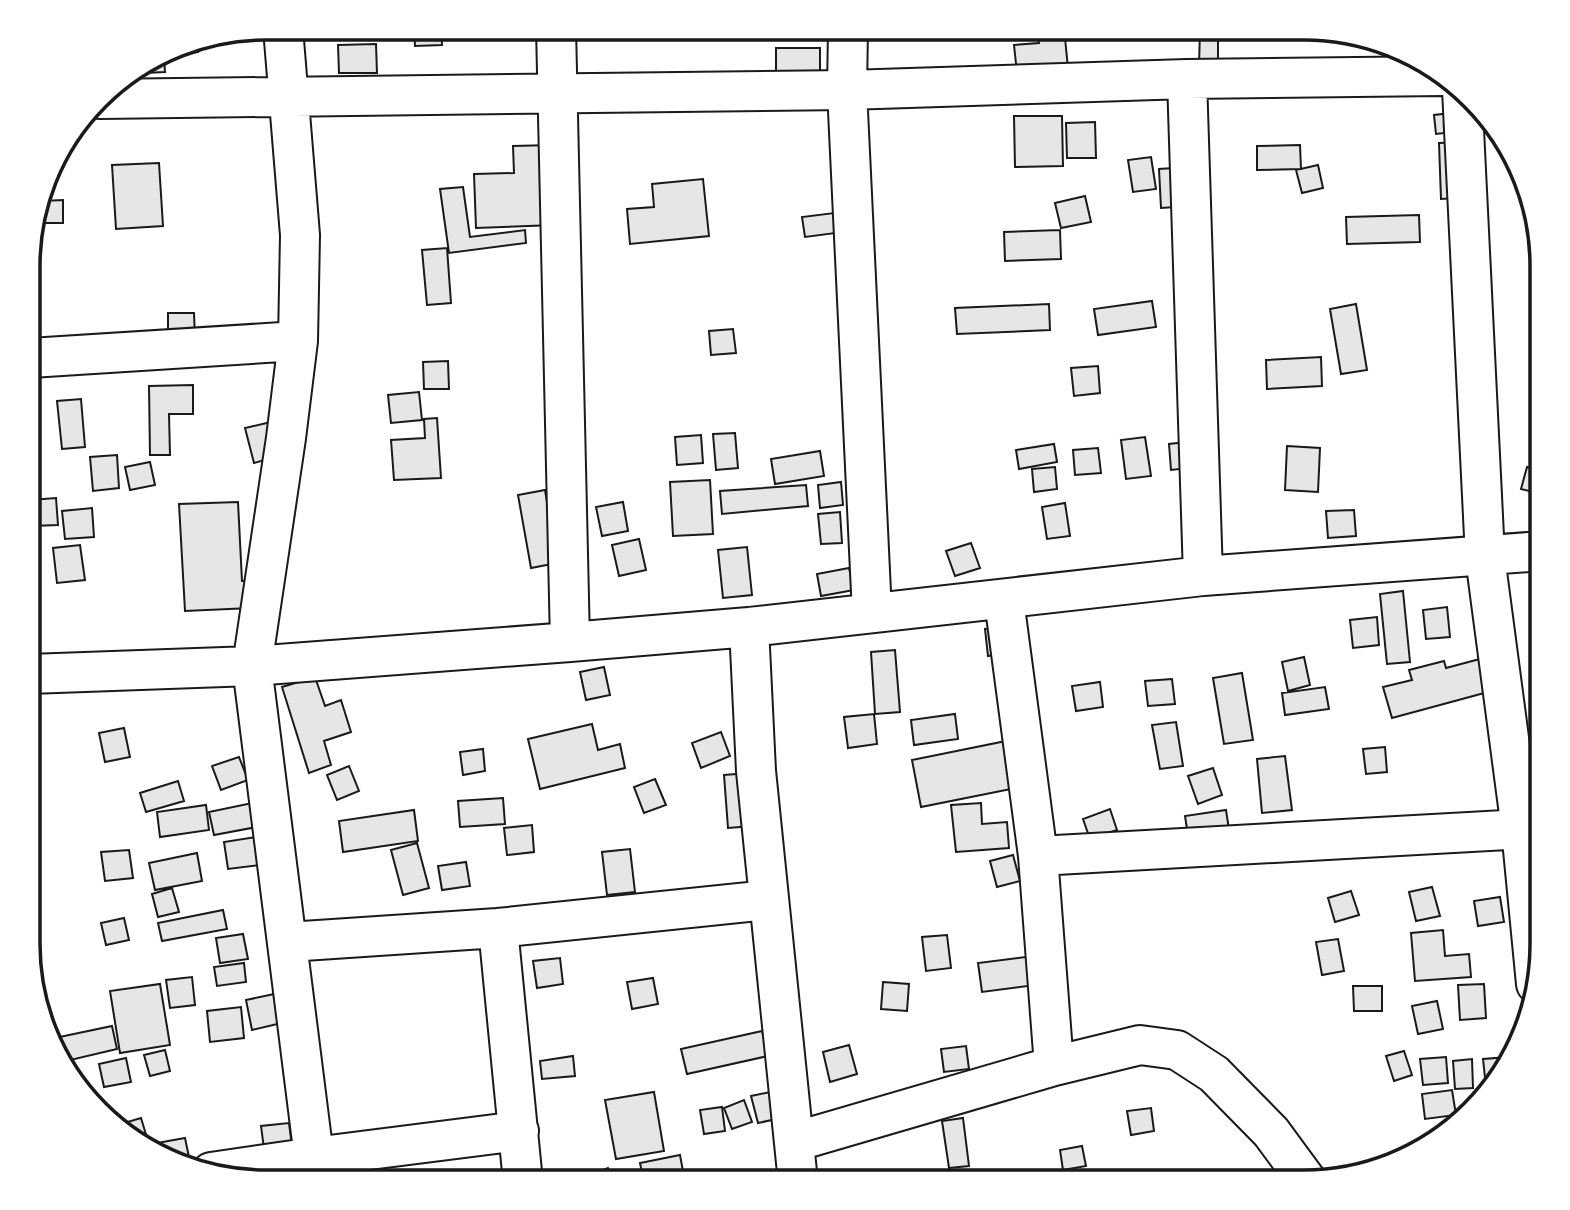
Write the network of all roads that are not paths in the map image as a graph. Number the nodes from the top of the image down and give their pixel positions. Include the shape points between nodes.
1 (284, 40) edge
2 (556, 40) edge
3 (848, 41) edge
4 (1425, 76) edge
5 (1187, 79) junction
6 (847, 90) junction
7 (557, 92) junction
8 (289, 97) junction
9 (114, 99) edge
10 (1463, 105) edge
11 (298, 341) junction
12 (40, 357) edge
13 (1530, 552) edge
14 (1485, 557) junction
15 (1203, 576) junction
16 (1004, 600) junction
17 (872, 613) junction
18 (748, 627) junction
19 (570, 642) junction
20 (252, 666) junction
21 (41, 674) edge
22 (1529, 812) edge
23 (1529, 828) edge
24 (1038, 856) junction
25 (768, 901) junction
26 (498, 928) junction
27 (288, 942) junction
28 (1054, 1066) junction
29 (519, 1131) junction
30 (794, 1142) junction
31 (314, 1157) junction
32 (241, 1168) edge
33 (522, 1169) edge
34 (797, 1170) edge
35 (1299, 1170) edge

1 - 8 street
2 - 7 street
3 - 6 street
4 - 5 street
5 - 6 street
5 - 15 street
6 - 7 street
6 - 17 street
7 - 8 street
7 - 19 street
8 - 9 street
8 - 11 street via 300,235
10 - 14 street
11 - 12 street
11 - 20 street
13 - 14 street
14 - 15 street
14 - 22 street
15 - 16 street
16 - 17 street
16 - 24 street
17 - 18 street
18 - 19 street
18 - 25 street via 755,771
19 - 20 street
20 - 21 street
20 - 27 street
23 - 24 street
24 - 28 street
25 - 26 street
25 - 30 street
26 - 27 street
26 - 29 street
27 - 31 street
28 - 30 street
28 - 35 street via 1140,1045 1177,1050 1214,1074 1271,1132
29 - 31 street
29 - 33 street
30 - 34 street
31 - 32 street

